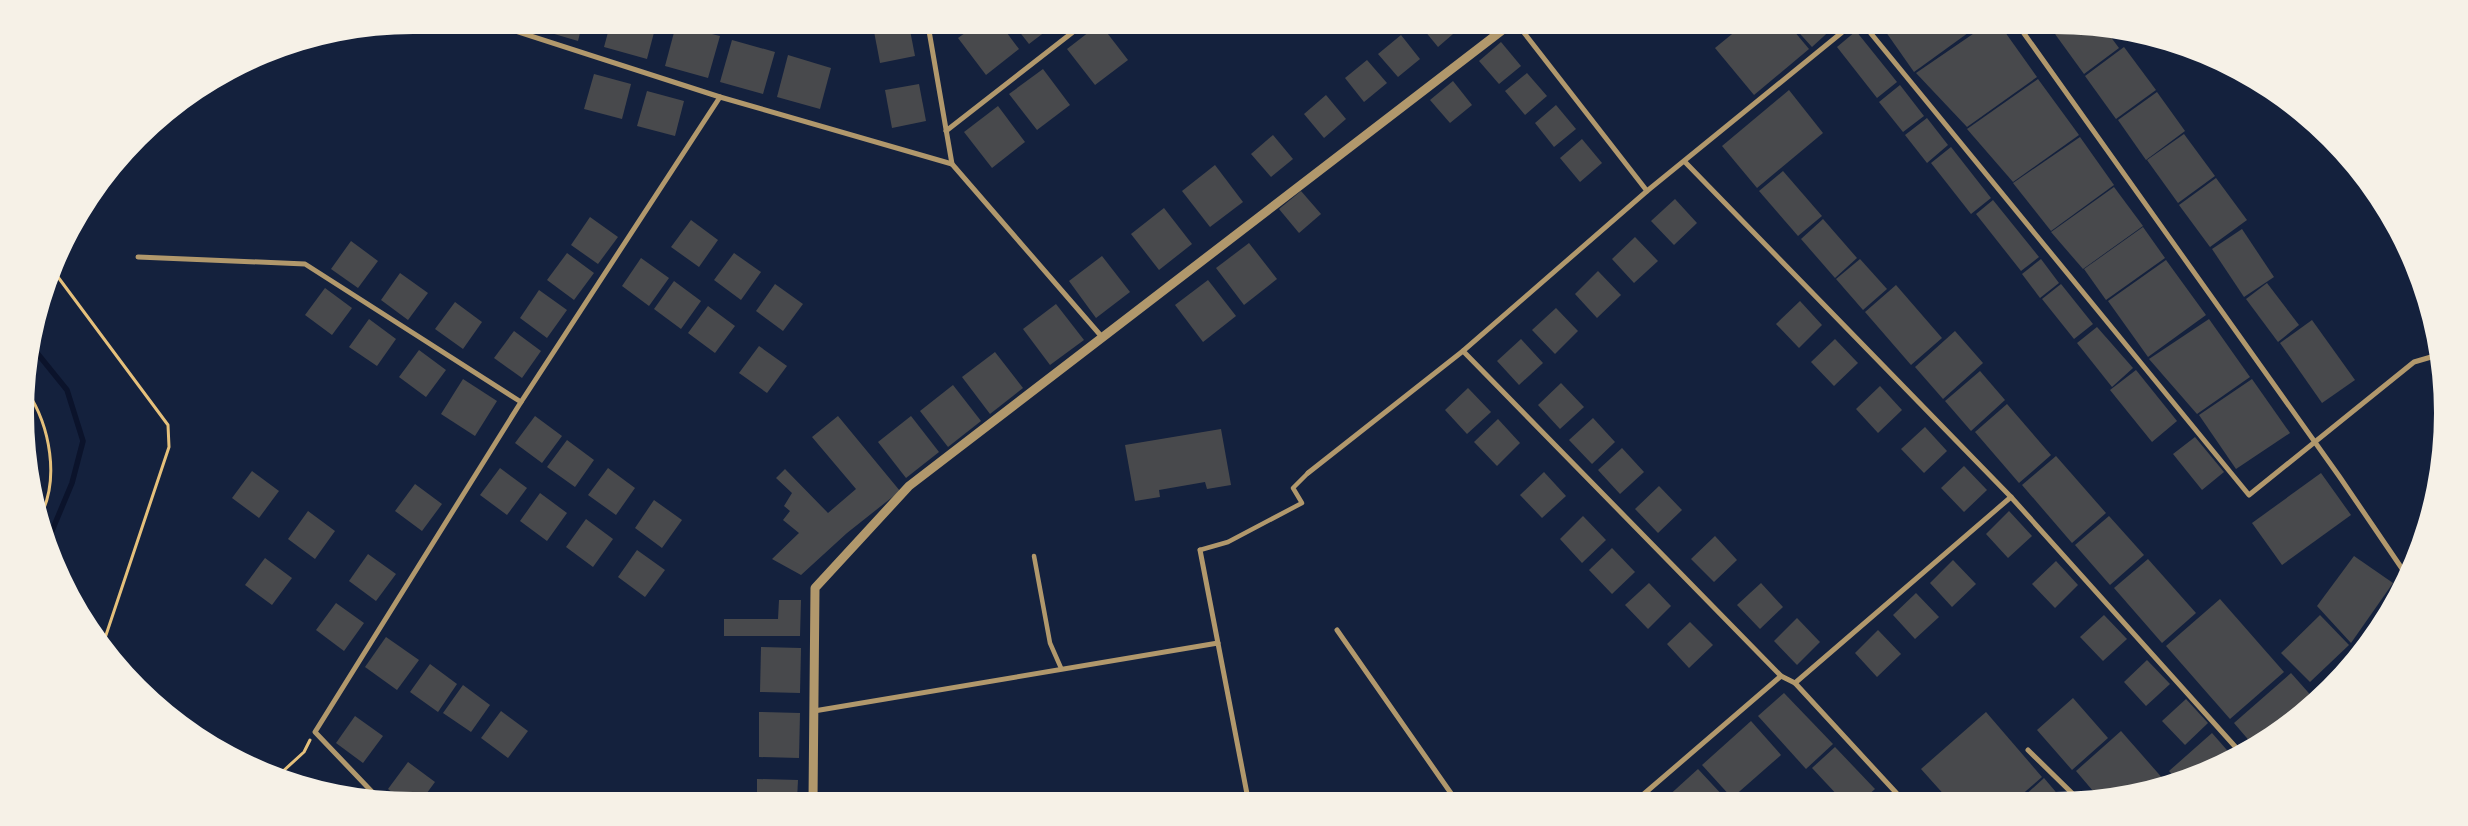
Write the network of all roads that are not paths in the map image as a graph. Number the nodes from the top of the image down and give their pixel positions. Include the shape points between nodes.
1 (525, 34) edge
2 (930, 34) edge
3 (1070, 34) edge
4 (1497, 34) edge
5 (1525, 34) edge
6 (1840, 34) edge
7 (1871, 34) edge
8 (2024, 34) edge
9 (720, 97) junction
10 (946, 131) junction
11 (1685, 162) junction
12 (952, 164) junction
13 (1647, 191) junction
14 (138, 257) dead end
15 (1102, 337) junction
16 (1463, 351) junction
17 (2430, 357) edge
18 (521, 402) junction
19 (2315, 442) junction
20 (1308, 473) joint
21 (2011, 497) junction
22 (1200, 550) joint
23 (1034, 556) dead end
24 (2401, 567) edge
25 (1337, 630) dead end
26 (1218, 643) junction
27 (1062, 668) junction
28 (1781, 676) junction
29 (1795, 683) junction
30 (814, 711) junction
31 (2235, 746) edge
32 (2028, 750) dead end
33 (370, 790) edge
34 (2070, 791) edge
35 (813, 792) edge
36 (1247, 792) edge
37 (1450, 792) edge
38 (1646, 792) edge
39 (1895, 792) edge

1 - 9 street
2 - 10 street
3 - 10 street
4 - 15 street
5 - 13 street
6 - 11 street
7 - 19 street via 2249,495
8 - 19 street
9 - 12 street
9 - 18 street
10 - 12 street
11 - 13 street
11 - 21 street
12 - 15 street
13 - 16 street
14 - 18 street via 305,264
15 - 30 street via 910,486 814,588
16 - 20 street
16 - 28 street
17 - 19 street via 2414,362
18 - 33 street via 315,732
19 - 24 street
20 - 22 street via 1293,488 1302,503 1228,542
21 - 29 street
21 - 31 street
22 - 26 street
23 - 27 street via 1050,643
25 - 37 street
26 - 27 street
26 - 36 street
27 - 30 street
28 - 29 street
28 - 38 street
29 - 39 street
30 - 35 street
32 - 34 street

